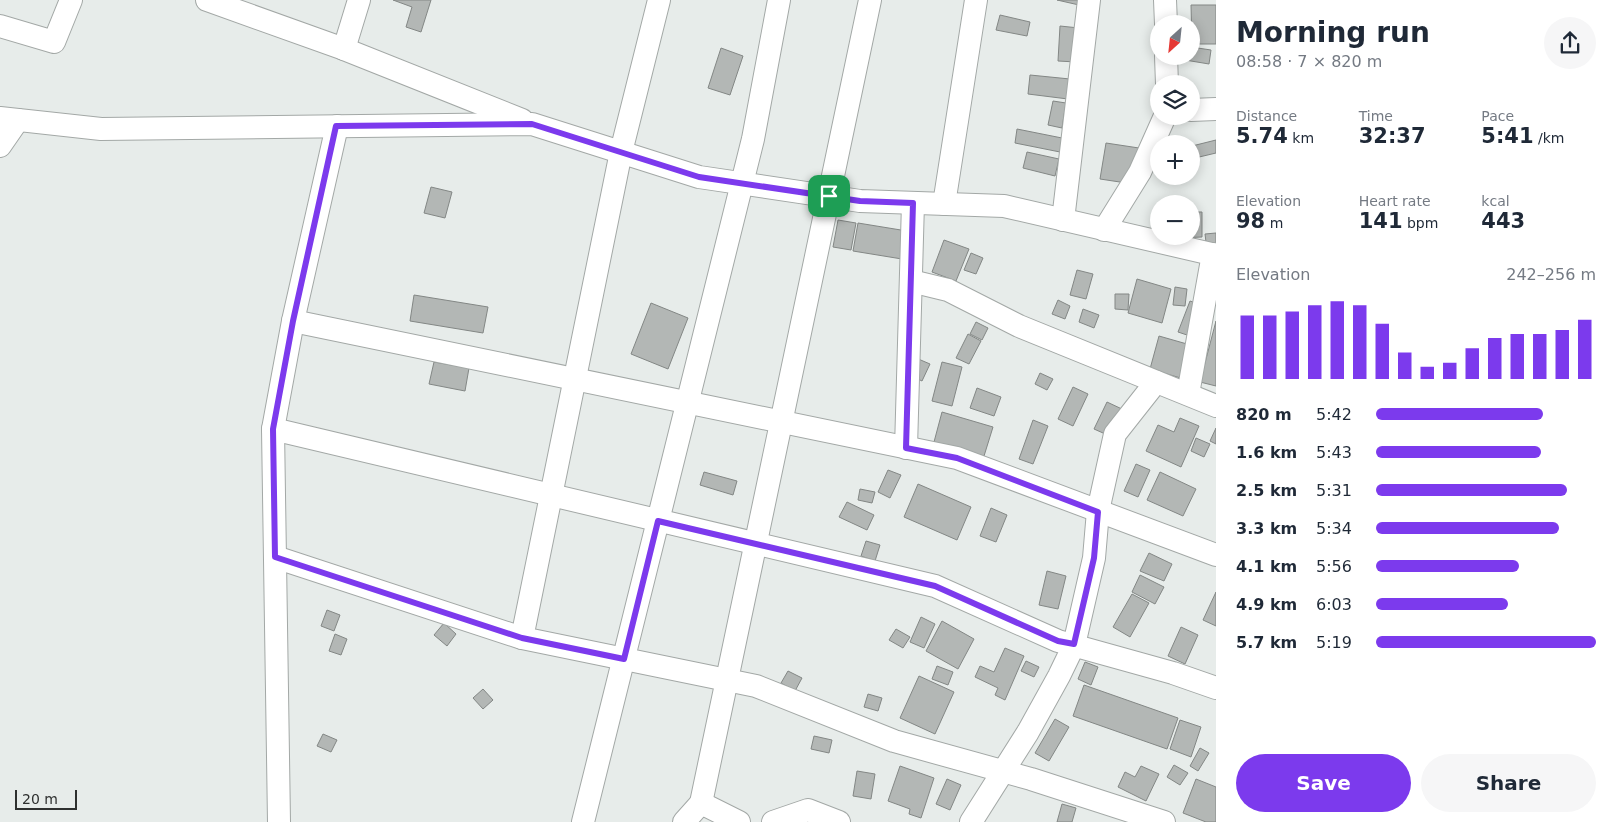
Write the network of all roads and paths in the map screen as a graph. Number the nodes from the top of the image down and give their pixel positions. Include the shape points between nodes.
1 (71, 0) edge
2 (207, 0) edge
3 (359, 0) edge
4 (659, 0) edge
5 (779, 0) edge
6 (870, 0) edge
7 (976, 0) edge
8 (1089, 0) edge
9 (1166, 0) edge
10 (1166, 15) edge
11 (0, 26) edge
12 (344, 50) junction
13 (1216, 109) edge
14 (1200, 110) edge
15 (9, 119) edge
16 (532, 124) junction
17 (1161, 125) edge
18 (336, 126) junction
19 (0, 146) edge
20 (621, 152) junction
21 (742, 183) junction
22 (829, 196) junction
23 (913, 203) junction
24 (944, 204) junction
25 (1063, 220) junction
26 (1104, 230) junction
27 (1215, 255) edge
28 (910, 280) junction
29 (293, 321) junction
30 (574, 379) junction
31 (1156, 382) junction
32 (1188, 394) junction
33 (688, 402) junction
34 (1216, 406) edge
35 (781, 422) junction
36 (273, 429) junction
37 (906, 448) junction
38 (551, 495) junction
39 (1098, 512) junction
40 (658, 521) junction
41 (756, 544) junction
42 (1216, 555) edge
43 (275, 557) junction
44 (522, 638) junction
45 (1074, 644) junction
46 (624, 659) junction
47 (727, 680) junction
48 (1216, 688) edge
49 (1003, 772) junction
50 (701, 803) junction
51 (279, 822) edge
52 (583, 822) edge
53 (684, 822) edge
54 (739, 822) edge
55 (773, 822) edge
56 (839, 822) edge
57 (971, 822) edge
58 (1164, 822) edge

1 - 11 street via 54,42
2 - 12 street
3 - 12 street
4 - 20 street
5 - 21 street
6 - 22 street
7 - 24 street
8 - 25 street
9 - 10 street
12 - 16 street
13 - 14 street
15 - 18 street via 101,129
15 - 19 street
16 - 18 street
16 - 20 street
17 - 26 street via 1140,172
18 - 29 street
20 - 21 street via 699,177
20 - 30 street
21 - 22 street
21 - 33 street
22 - 23 street
22 - 35 street
23 - 24 street
23 - 28 street
24 - 25 street via 1004,206
25 - 26 street
26 - 27 street
27 - 32 street
28 - 31 street via 948,290 1019,326
28 - 37 street
29 - 30 street
29 - 36 street
30 - 33 street
30 - 38 street
31 - 32 street
31 - 39 street via 1115,434
32 - 34 street
33 - 35 street
33 - 40 street
35 - 37 street
35 - 41 street
36 - 38 street
36 - 43 street
37 - 39 street via 957,458
38 - 40 street
38 - 44 street
39 - 42 street
39 - 45 street via 1094,558
40 - 41 street
40 - 46 street
41 - 45 street via 935,586 1058,641
41 - 47 street
43 - 44 street
43 - 51 street
44 - 46 street
45 - 48 street
45 - 49 street via 1046,700
46 - 47 street
46 - 52 street
47 - 49 street via 756,686 894,741
47 - 50 street
49 - 57 street
49 - 58 street
50 - 53 street
50 - 54 street
55 - 56 street via 808,810

